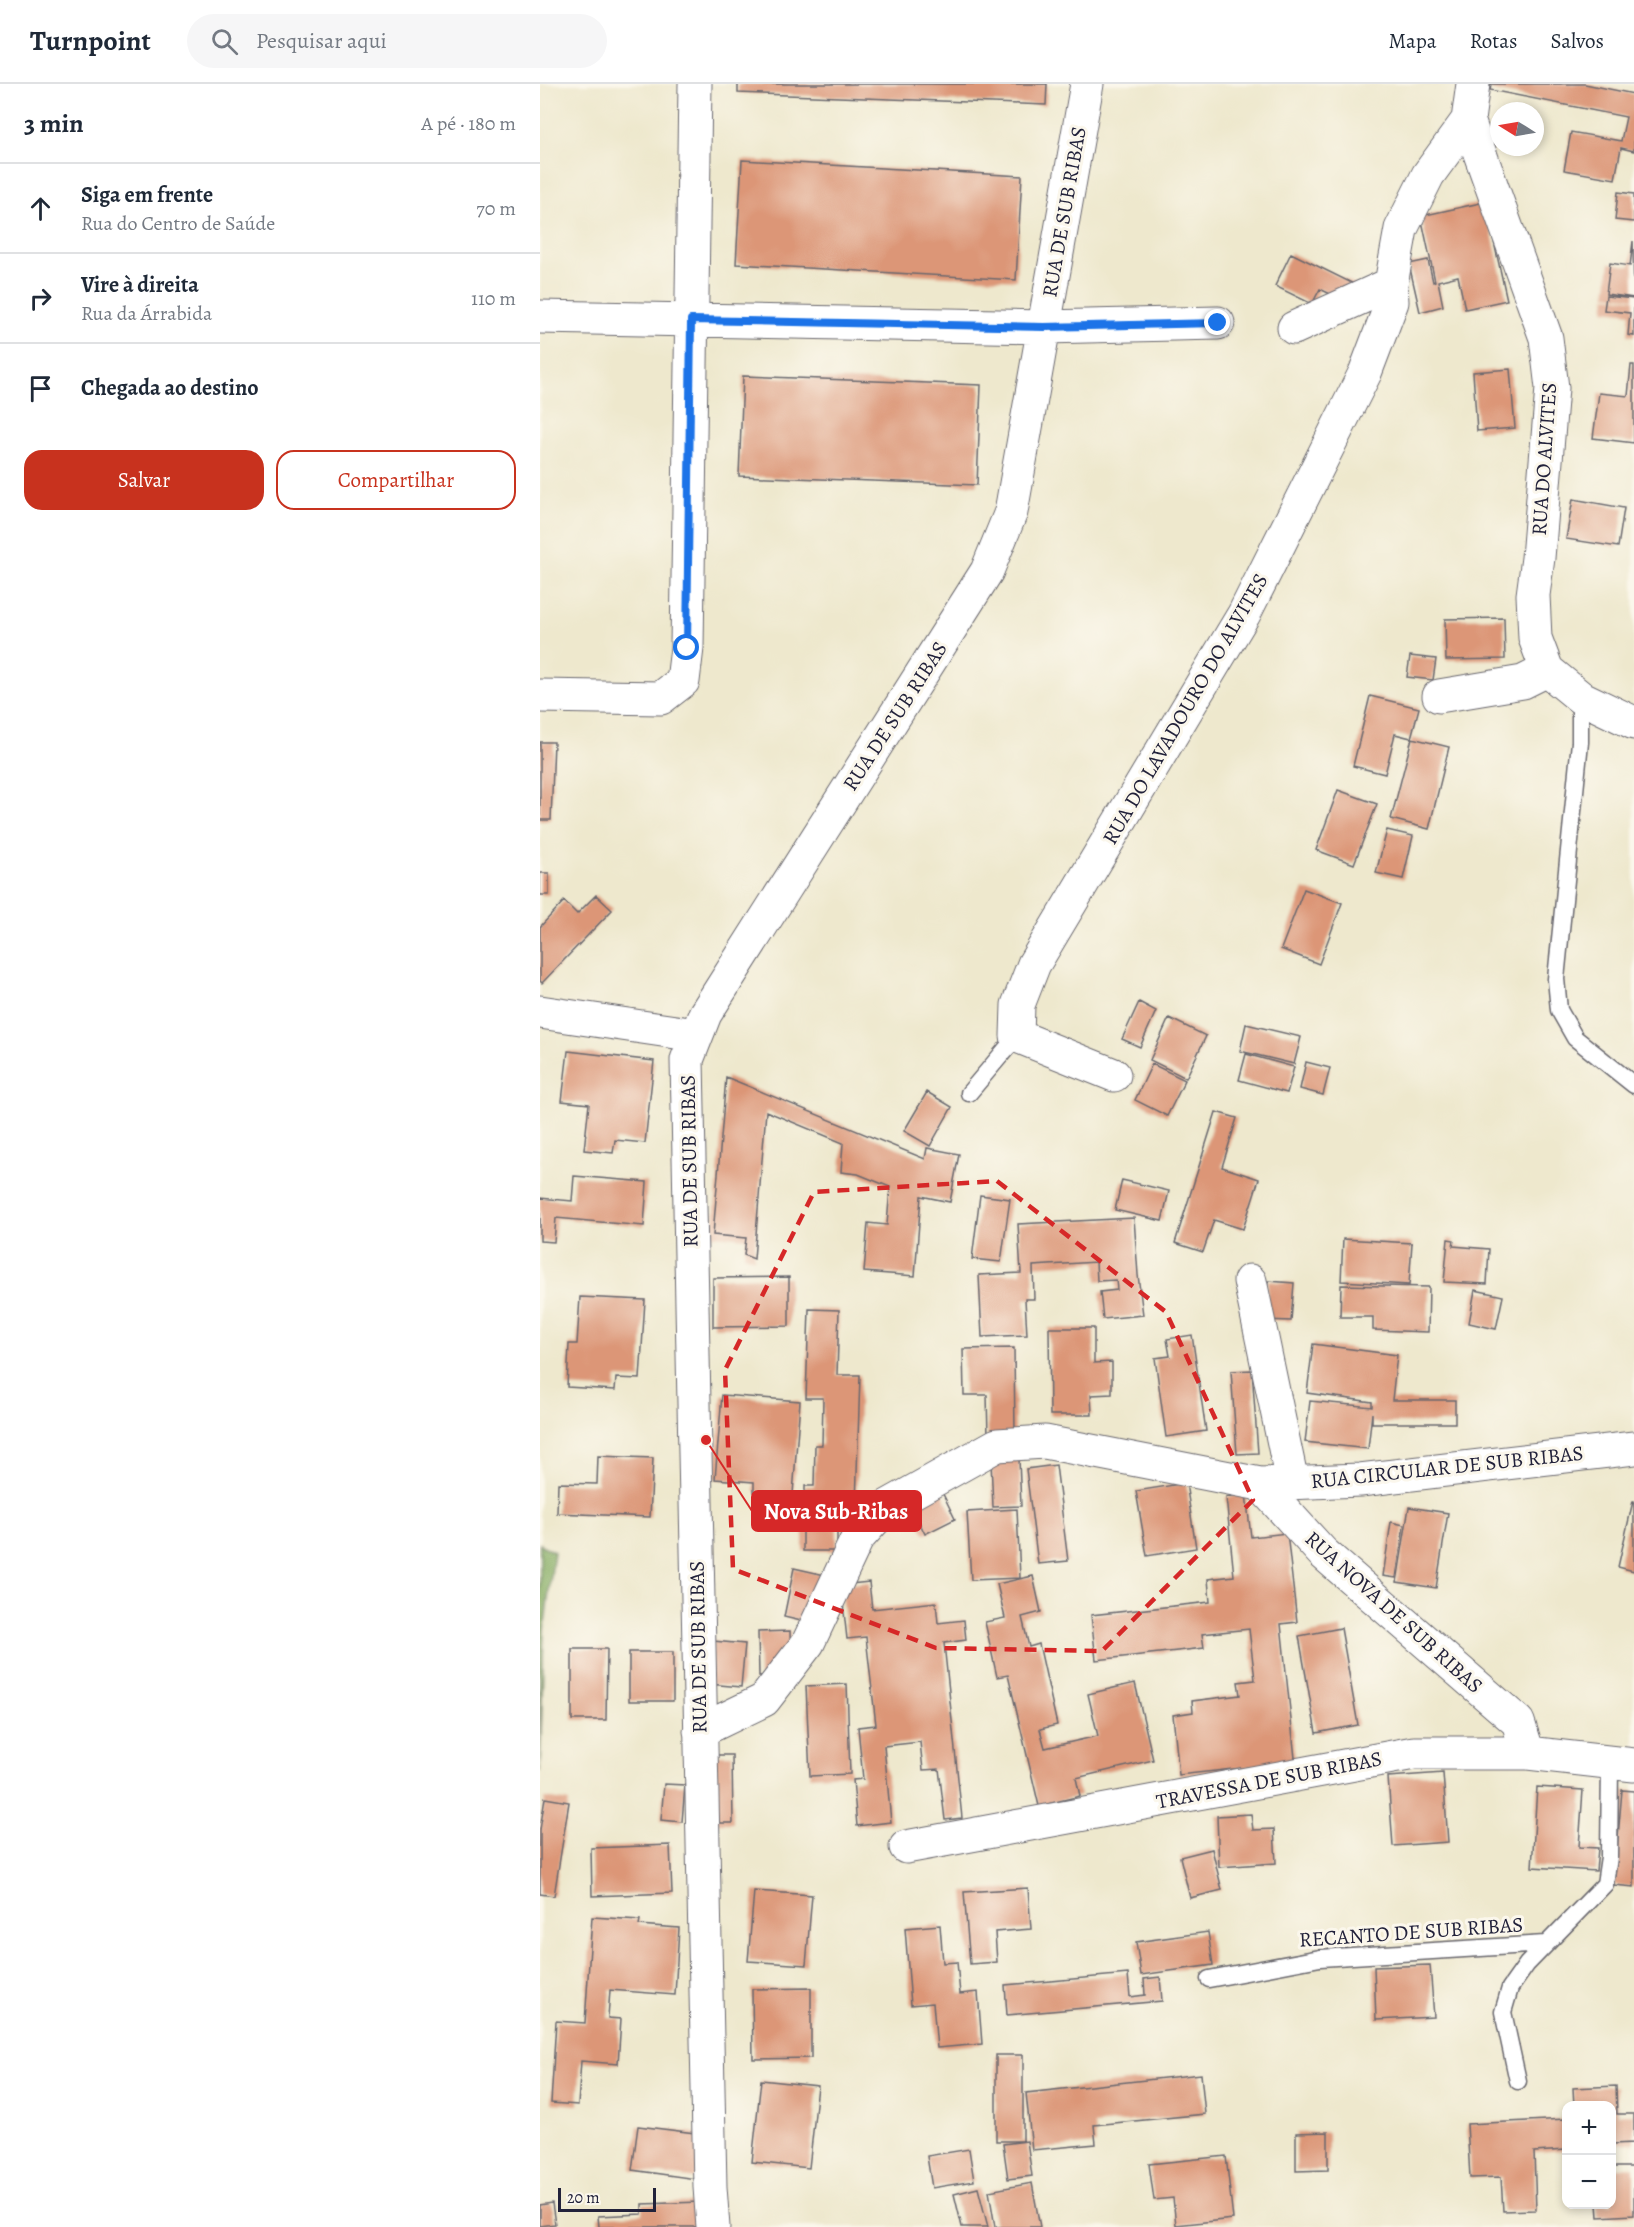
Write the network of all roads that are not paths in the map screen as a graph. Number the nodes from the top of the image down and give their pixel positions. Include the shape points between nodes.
1 (695, 84) edge
2 (1087, 84) edge
3 (1473, 84) edge
4 (1468, 120) junction
5 (1391, 284) junction
6 (540, 317) edge
7 (691, 320) junction
8 (1218, 323) dead end
9 (1044, 327) junction
10 (1294, 328) dead end
11 (1547, 670) junction
12 (540, 696) edge
13 (1439, 696) dead end
14 (1580, 697) junction
15 (1634, 723) edge
16 (540, 1012) edge
17 (696, 1035) junction
18 (1017, 1036) junction
19 (1114, 1076) dead end
20 (1634, 1084) edge
21 (969, 1093) dead end
22 (1250, 1281) dead end
23 (1634, 1448) edge
24 (1276, 1483) junction
25 (700, 1731) junction
26 (1528, 1753) junction
27 (1622, 1764) edge
28 (906, 1847) dead end
29 (1545, 1944) junction
30 (1209, 1979) dead end
31 (1518, 2081) dead end
32 (713, 2227) edge

1 - 7 street
2 - 9 street, RUA DE SUB RIBAS
3 - 4 street, RUA DO ALVITES
4 - 5 street, RUA DO LAVADOURO DO ALVITES via 1428,175 1401,230
4 - 11 street, RUA DO ALVITES via 1546,338 1552,388 1533,595 1535,638
5 - 10 street
5 - 18 street, RUA DO LAVADOURO DO ALVITES via 1392,302 1365,373 1244,614 1034,964 1018,1005
6 - 7 street
7 - 9 street
7 - 12 street via 687,648 683,681 661,698
8 - 9 street
9 - 17 street, RUA DE SUB RIBAS via 1011,512 987,571 711,1004
11 - 13 street via 1523,682
11 - 14 street
14 - 15 street
14 - 20 lane via 1580,742 1556,979 1559,1010 1575,1038
16 - 17 street
17 - 25 street, RUA DE SUB RIBAS via 687,1060
18 - 19 street
18 - 21 lane
22 - 24 street
23 - 24 street, RUA CIRCULAR DE SUB RIBAS via 1360,1480
24 - 25 street via 1045,1442 997,1445 886,1507 857,1539 808,1643 764,1700
24 - 26 street, RUA NOVA DE SUB RIBAS via 1323,1553 1518,1722
25 - 32 street, RUA DE SUB RIBAS
26 - 27 street, TRAVESSA DE SUB RIBAS
26 - 28 street, TRAVESSA DE SUB RIBAS via 1414,1753
27 - 29 lane, RECANTO DE SUB RIBAS via 1605,1884
29 - 30 lane, RECANTO DE SUB RIBAS via 1320,1958
29 - 31 lane, RECANTO DE SUB RIBAS via 1510,1988 1503,2012

